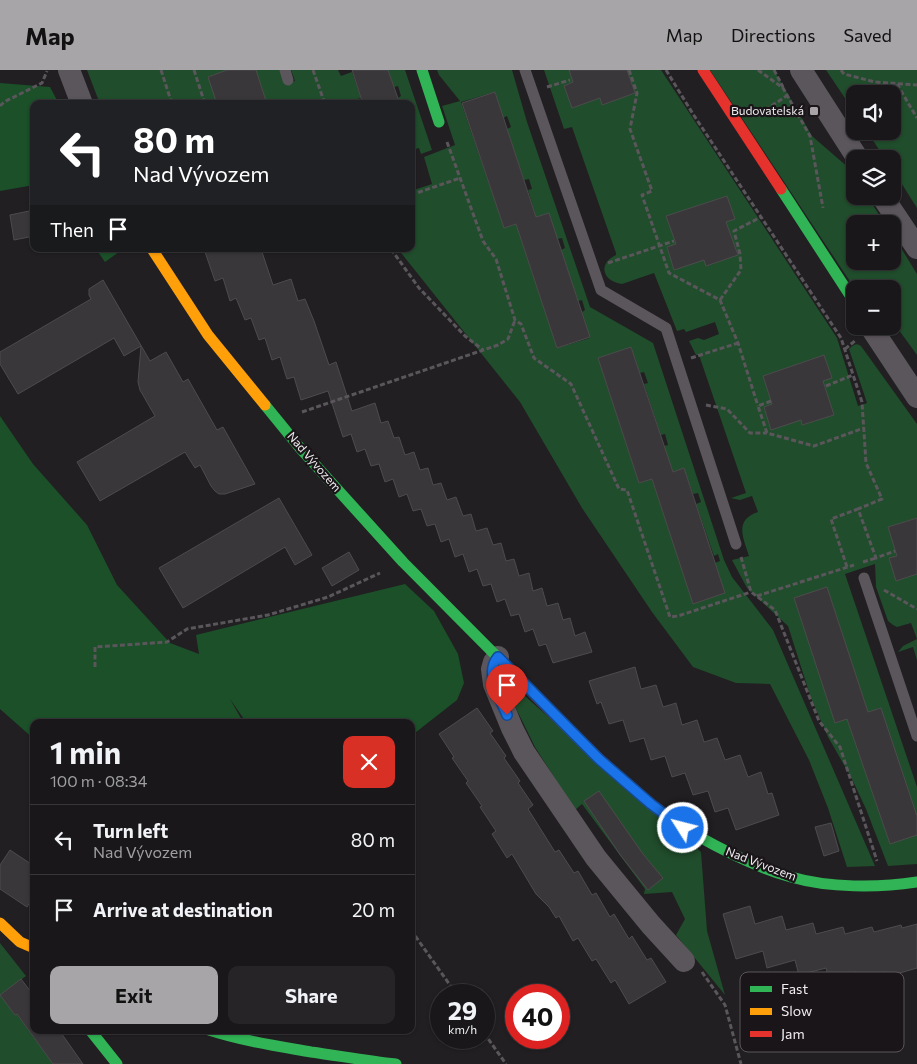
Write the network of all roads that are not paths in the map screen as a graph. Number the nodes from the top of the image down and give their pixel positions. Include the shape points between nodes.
1 (69, 70) edge
2 (422, 70) edge
3 (525, 70) edge
4 (703, 70) edge
5 (801, 70) edge
6 (80, 100) edge
7 (439, 122) road end
8 (852, 150) edge
9 (888, 205) edge
10 (917, 248) edge
11 (154, 252) edge
12 (846, 289) edge
13 (876, 335) edge
14 (917, 397) edge
15 (736, 544) road end
16 (864, 578) road end
17 (498, 657) junction
18 (917, 736) edge
19 (917, 882) edge
20 (0, 923) edge
21 (29, 950) edge
22 (684, 961) road end
23 (93, 1034) edge
24 (221, 1034) edge
25 (117, 1064) edge
26 (396, 1064) edge

1 - 6 street
2 - 7 street
3 - 15 lane via 601,290 666,328
4 - 12 street
5 - 8 street
9 - 10 street
11 - 17 street, Nad Vývozem via 208,335 300,448 403,562
13 - 14 street
16 - 18 lane
17 - 19 street, Nad Vývozem via 599,759 651,804 683,828 719,848 754,864 813,882 860,886
17 - 22 street via 492,669 494,684 524,752 596,858
20 - 21 street
23 - 25 street
24 - 26 street

